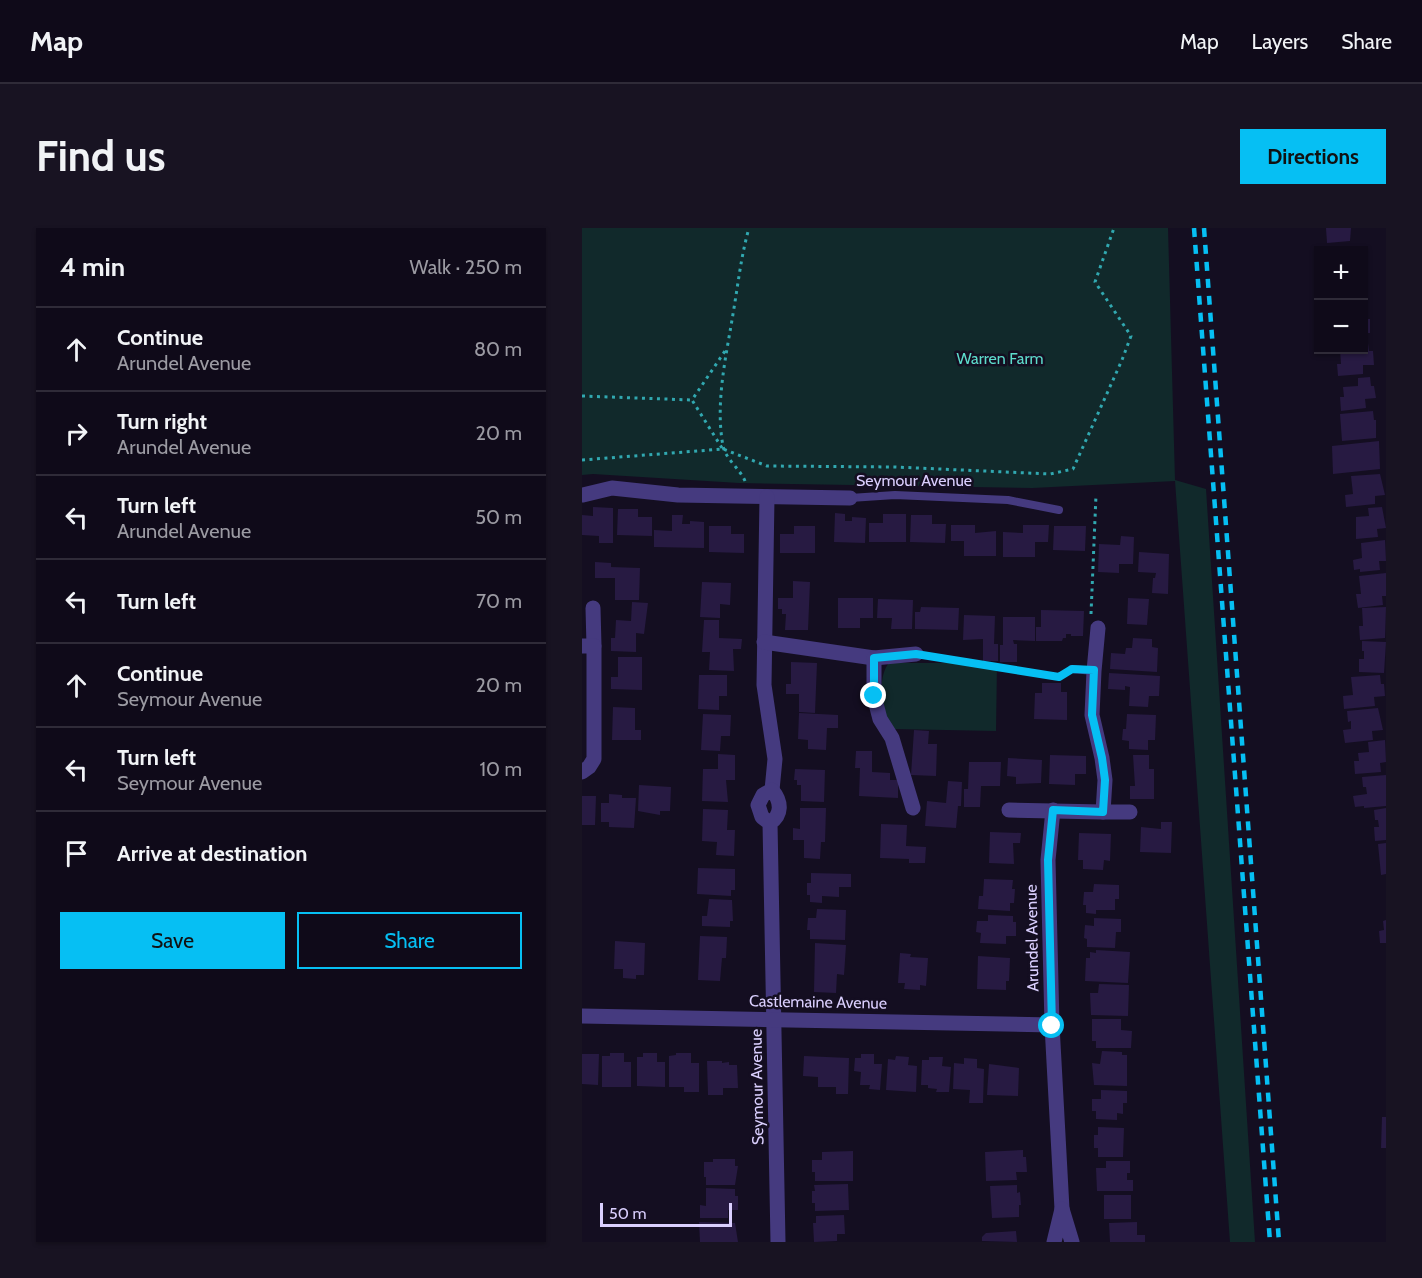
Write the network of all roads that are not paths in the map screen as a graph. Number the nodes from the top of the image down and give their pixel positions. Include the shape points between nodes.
1 (583, 495) edge
2 (766, 497) junction
3 (850, 498) joint
4 (1059, 510) dead end
5 (593, 608) dead end
6 (1098, 628) road end
7 (764, 642) junction
8 (588, 646) edge
9 (916, 654) road end
10 (874, 658) junction
11 (1072, 669) road end
12 (1094, 670) junction
13 (582, 772) edge
14 (913, 808) dead end
15 (1009, 810) dead end
16 (1053, 810) junction
17 (1103, 812) junction
18 (1130, 812) dead end
19 (582, 1016) edge
20 (774, 1018) junction
21 (1052, 1026) junction
22 (1062, 1209) junction
23 (778, 1242) edge
24 (1054, 1242) edge
25 (1072, 1242) edge

1 - 2 street, Seymour Avenue via 612,488 678,495
2 - 3 street, Seymour Avenue
2 - 7 street, Seymour Avenue
3 - 4 lane, Seymour Avenue via 895,495 1008,500
5 - 8 street
6 - 12 street
7 - 10 street
7 - 20 street, Seymour Avenue via 764,686 775,759 772,790 763,795 758,805 762,817 770,823
8 - 13 street via 594,759
9 - 10 street
10 - 14 street via 874,696 880,719 892,738
11 - 12 lane
12 - 17 street via 1092,715 1105,780
15 - 16 street
16 - 17 street
16 - 21 street, Arundel Avenue via 1048,860
17 - 18 street
19 - 20 street, Castlemaine Avenue
20 - 21 street, Castlemaine Avenue
20 - 23 street, Seymour Avenue
21 - 22 street, Arundel Avenue
22 - 24 street, Arundel Avenue
22 - 25 street, Arundel Avenue

